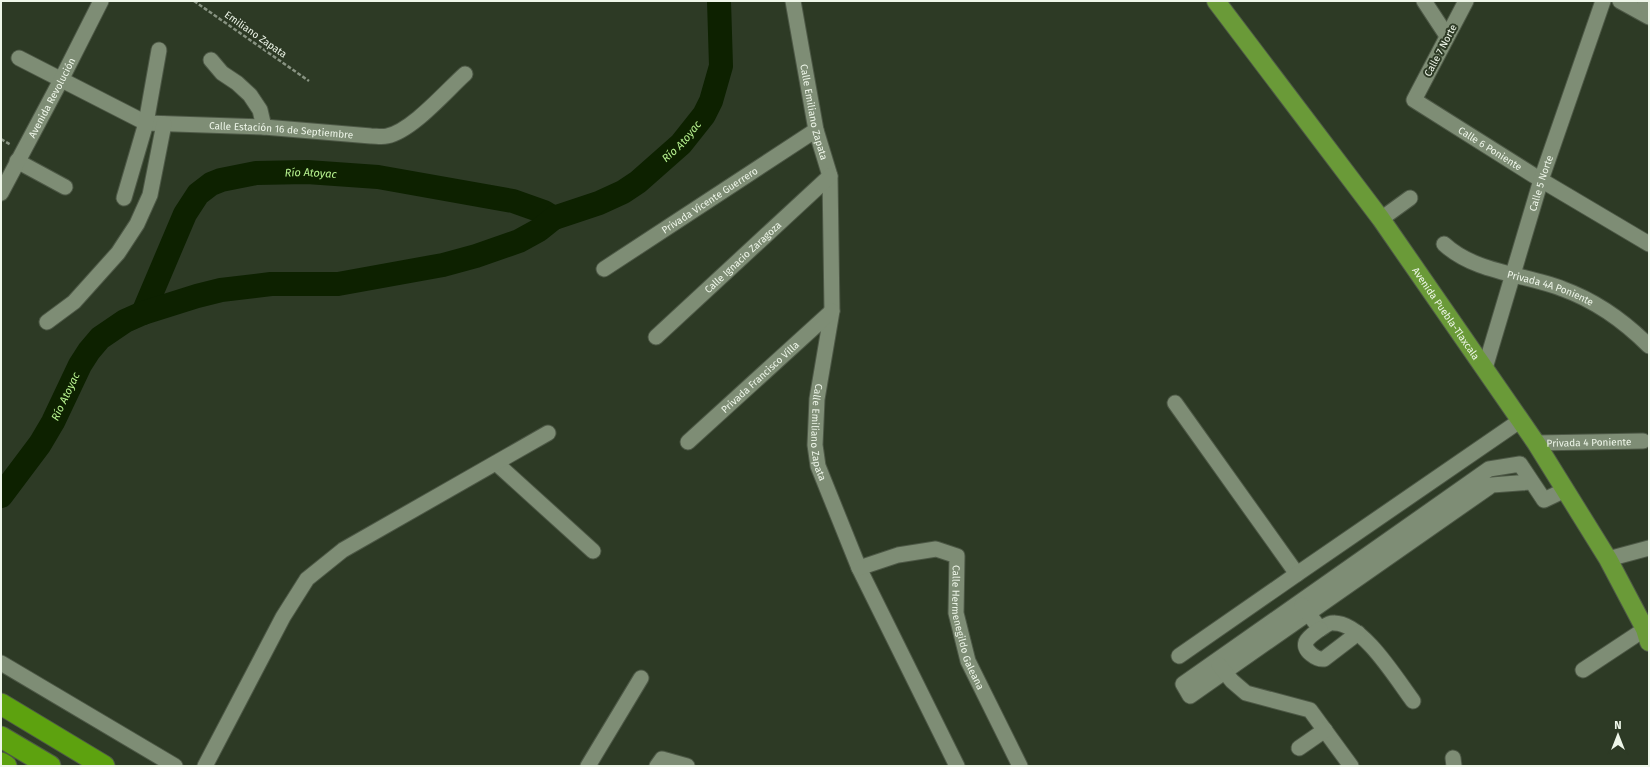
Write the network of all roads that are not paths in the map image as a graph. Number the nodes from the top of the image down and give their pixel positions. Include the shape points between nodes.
1 (101, 1) edge
2 (793, 1) edge
3 (1216, 1) edge
4 (1424, 1) edge
5 (1466, 1) edge
6 (1603, 1) edge
7 (1620, 1) edge
8 (1645, 1) edge
9 (1649, 11) edge
10 (1649, 17) edge
11 (1447, 36) junction
12 (159, 50) dead end
13 (19, 58) dead end
14 (211, 60) dead end
15 (465, 74) dead end
16 (61, 80) junction
17 (1414, 100) joint
18 (146, 124) junction
19 (164, 124) junction
20 (264, 127) junction
21 (816, 130) junction
22 (17, 161) junction
23 (830, 176) junction
24 (1541, 180) junction
25 (65, 187) dead end
26 (1, 192) edge
27 (124, 198) dead end
28 (1410, 198) dead end
29 (1380, 219) junction
30 (1444, 244) dead end
31 (1649, 244) edge
32 (604, 269) dead end
33 (1512, 274) junction
34 (832, 311) junction
35 (47, 322) dead end
36 (656, 337) dead end
37 (1649, 346) edge
38 (1485, 368) junction
39 (1175, 403) dead end
40 (1521, 420) junction
41 (548, 433) dead end
42 (1643, 441) dead end
43 (688, 442) dead end
44 (1536, 443) junction
45 (496, 463) junction
46 (1565, 490) junction
47 (1649, 548) edge
48 (593, 551) dead end
49 (1608, 559) junction
50 (859, 568) junction
51 (1297, 574) junction
52 (1304, 608) junction
53 (1320, 629) junction
54 (1358, 633) junction
55 (1647, 636) edge
56 (1179, 656) dead end
57 (1, 663) edge
58 (1583, 670) dead end
59 (641, 678) dead end
60 (1413, 701) dead end
61 (1, 704) edge
62 (1, 716) edge
63 (1325, 730) junction
64 (1, 737) edge
65 (66, 743) junction
66 (1299, 748) dead end
67 (1, 763) edge
68 (6, 766) edge
69 (50, 766) edge
70 (84, 766) edge
71 (104, 766) edge
72 (112, 766) edge
73 (175, 766) edge
74 (205, 766) edge
75 (588, 766) edge
76 (657, 766) edge
77 (687, 766) edge
78 (957, 766) edge
79 (1020, 766) edge
80 (1351, 766) edge

1 - 16 street, Avenida Revolución
2 - 21 street, Calle Emiliano Zapata
3 - 29 main road, Avenida Puebla-Tlaxcala
4 - 11 street
5 - 11 street, Calle 7 Norte
6 - 24 street, Calle 5 Norte
7 - 10 street
8 - 9 street
11 - 17 street, Calle 7 Norte
12 - 18 street
13 - 16 street
14 - 20 street via 222,73 250,95 260,110
15 - 20 street, Calle Estación 16 de Septiembre via 413,122 401,131 386,136
16 - 18 street
16 - 22 street, Avenida Revolución
17 - 24 street, Calle 6 Poniente
18 - 19 street, Calle Estación 16 de Septiembre
18 - 27 street
19 - 20 street, Calle Estación 16 de Septiembre
19 - 35 street via 150,195 137,224 118,253 74,302
21 - 23 street, Calle Emiliano Zapata
21 - 32 street, Privada Vicente Guerrero
22 - 25 street
22 - 26 street, Avenida Revolución
23 - 34 street, Calle Emiliano Zapata
23 - 36 street, Calle Ignacio Zaragoza
24 - 31 street, Calle 6 Poniente
24 - 33 street, Calle 5 Norte
28 - 29 street
29 - 38 main road, Avenida Puebla-Tlaxcala
30 - 33 street, Privada 4A Poniente via 1464,259
33 - 37 street, Privada 4A Poniente via 1562,288 1583,297 1603,308
33 - 38 street, Calle 5 Norte
34 - 43 street, Privada Francisco Villa
34 - 50 street, Calle Emiliano Zapata via 817,399 815,445 818,466
38 - 40 main road, Avenida Puebla-Tlaxcala
39 - 51 street
40 - 44 main road, Avenida Puebla-Tlaxcala
40 - 51 street
41 - 45 street
42 - 44 street, Privada 4 Poniente
44 - 46 main road, Avenida Puebla-Tlaxcala
45 - 48 street
45 - 74 street via 343,550 307,579 283,617
46 - 49 main road, Avenida Puebla-Tlaxcala
46 - 52 street via 1544,500 1531,482 1492,485 1443,510
47 - 49 street
49 - 55 main road, Avenida Puebla-Tlaxcala
50 - 78 street, Calle Emiliano Zapata
50 - 79 street, Calle Hermenegildo Galeana via 898,555 936,549 957,556 956,614 968,661
51 - 56 street
52 - 53 street
52 - 63 street via 1221,667 1246,693 1310,710
53 - 54 street via 1332,622
53 - 54 street via 1307,640 1306,645 1320,660
54 - 60 street via 1368,641
55 - 58 street
57 - 73 street
59 - 75 street
61 - 65 highway
62 - 70 highway
63 - 66 street
63 - 80 street
64 - 69 highway
65 - 71 highway
65 - 72 street
67 - 68 highway
76 - 77 street via 662,759

